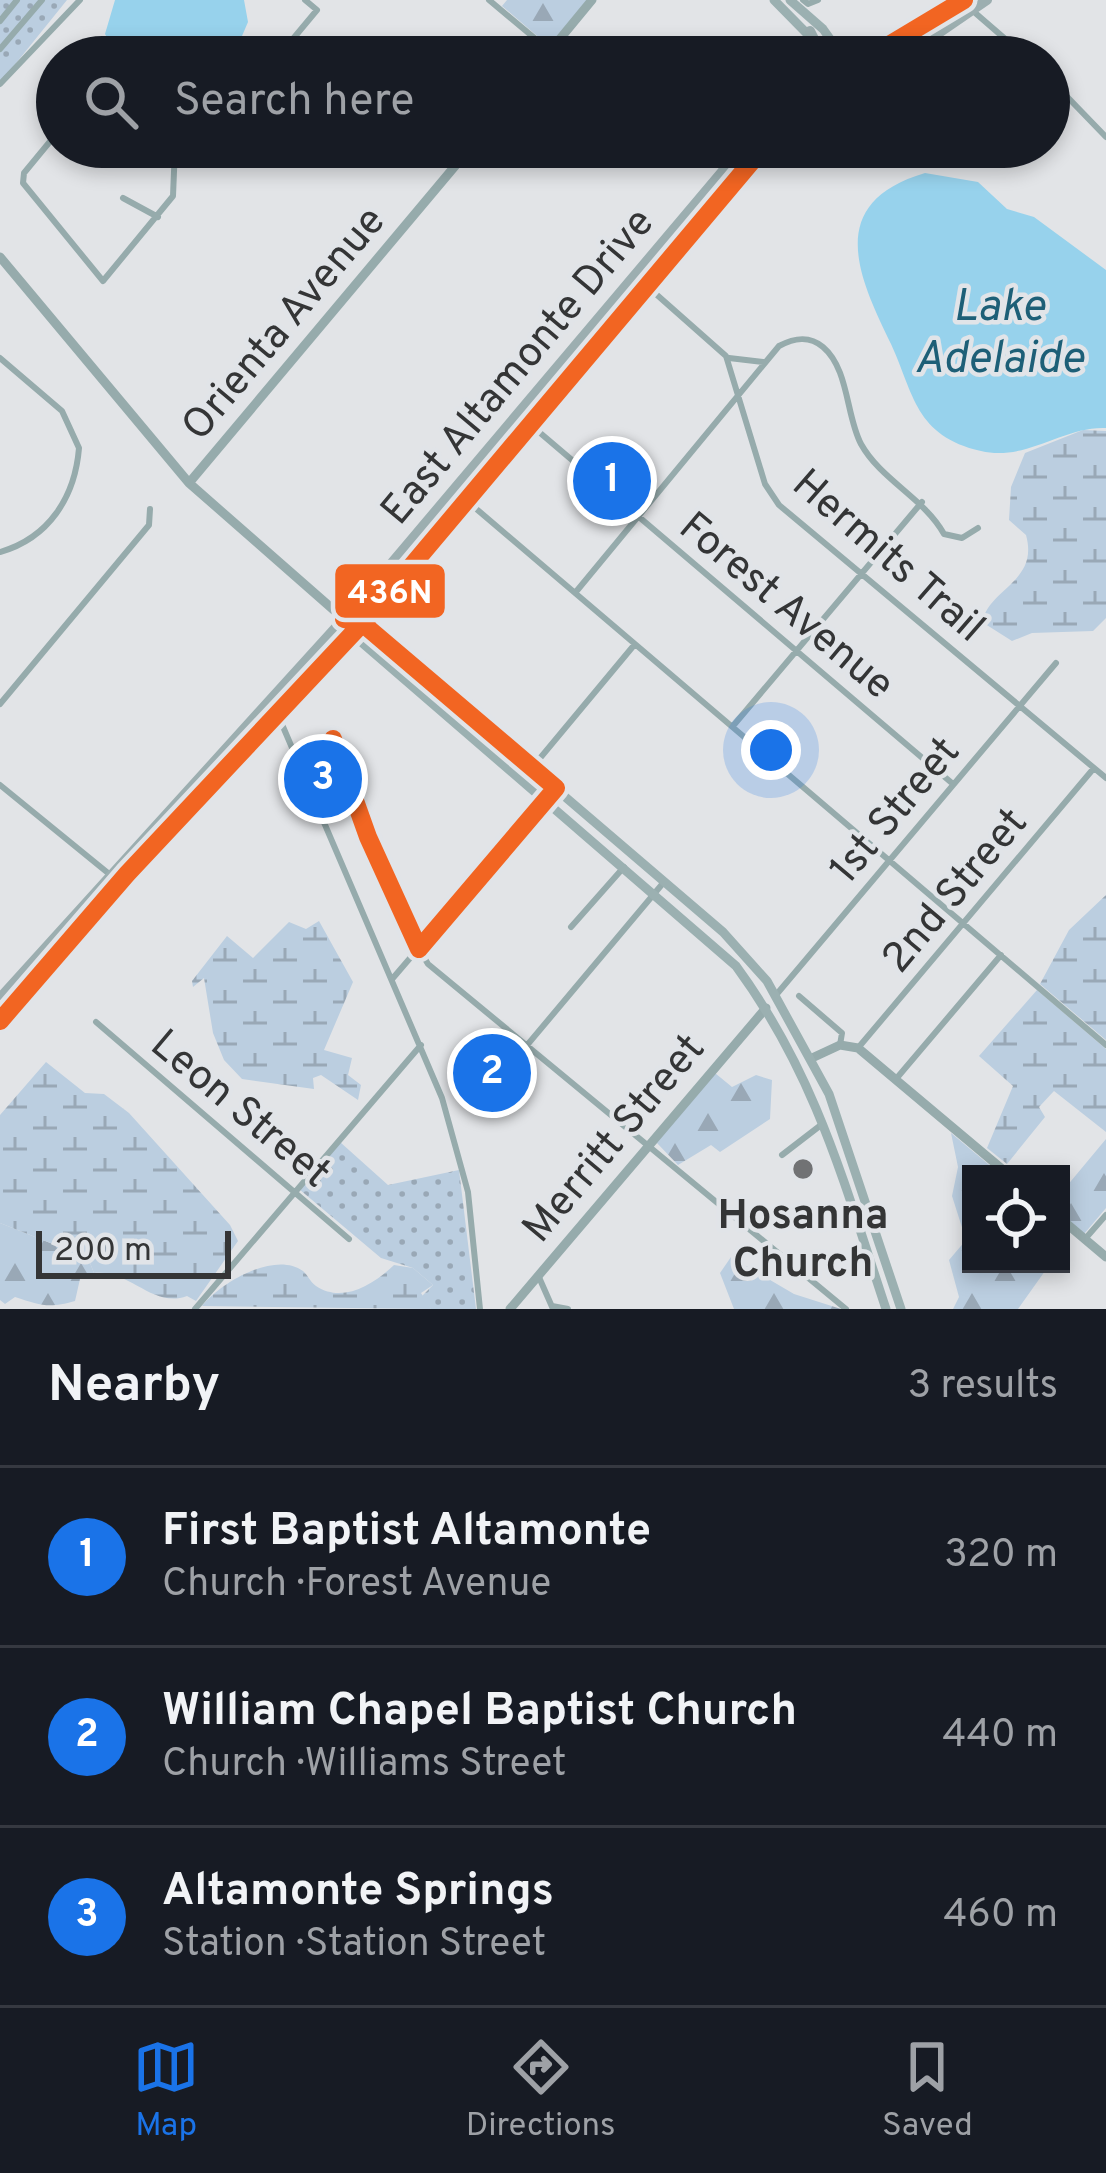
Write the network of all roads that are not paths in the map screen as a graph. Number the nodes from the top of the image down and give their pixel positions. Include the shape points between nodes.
1 (17, 0) edge
2 (41, 0) edge
3 (64, 0) edge
4 (80, 0) edge
5 (305, 0) edge
6 (490, 0) edge
7 (592, 0) edge
8 (774, 0) edge
9 (790, 0) edge
10 (803, 0) edge
11 (818, 0) edge
12 (987, 0) edge
13 (969, 3) edge
14 (73, 8) junction
15 (0, 21) edge
16 (810, 31) joint
17 (46, 36) edge
18 (295, 36) edge
19 (528, 36) edge
20 (562, 36) edge
21 (813, 36) edge
22 (828, 36) edge
23 (907, 36) edge
24 (936, 36) edge
25 (1004, 36) edge
26 (36, 47) edge
27 (0, 50) edge
28 (0, 84) edge
29 (1070, 97) edge
30 (1106, 137) edge
31 (36, 158) edge
32 (175, 168) edge
33 (453, 168) edge
34 (725, 168) edge
35 (745, 168) edge
36 (709, 187) junction
37 (123, 198) dead end
38 (712, 206) junction
39 (158, 217) junction
40 (0, 257) edge
41 (646, 262) junction
42 (636, 274) junction
43 (646, 284) junction
44 (635, 297) junction
45 (726, 356) junction
46 (0, 358) edge
47 (767, 361) junction
48 (551, 374) junction
49 (740, 392) junction
50 (550, 398) junction
51 (529, 423) junction
52 (464, 477) junction
53 (189, 483) junction
54 (467, 501) junction
55 (922, 502) junction
56 (150, 509) dead end
57 (640, 517) junction
58 (978, 528) dead end
59 (0, 551) edge
60 (860, 575) junction
61 (575, 593) junction
62 (344, 619) junction
63 (362, 623) junction
64 (352, 634) junction
65 (635, 644) junction
66 (797, 650) junction
67 (1056, 663) dead end
68 (0, 704) edge
69 (1019, 706) junction
70 (276, 711) junction
71 (733, 726) junction
72 (223, 748) junction
73 (1094, 768) junction
74 (531, 769) junction
75 (202, 771) junction
76 (221, 771) junction
77 (1106, 778) edge
78 (953, 784) junction
79 (0, 785) edge
80 (556, 788) junction
81 (199, 796) junction
82 (546, 800) junction
83 (154, 825) junction
84 (890, 858) junction
85 (625, 866) junction
86 (108, 873) junction
87 (120, 881) junction
88 (664, 881) junction
89 (656, 892) junction
90 (86, 921) junction
91 (964, 923) junction
92 (571, 927) dead end
93 (419, 949) junction
94 (37, 954) junction
95 (1001, 955) junction
96 (48, 963) junction
97 (393, 978) junction
98 (776, 995) junction
99 (799, 996) dead end
100 (0, 998) edge
101 (766, 1008) junction
102 (0, 1021) edge
103 (96, 1022) dead end
104 (422, 1045) junction
105 (529, 1045) junction
106 (840, 1045) junction
107 (1106, 1045) edge
108 (858, 1048) junction
109 (812, 1058) junction
110 (896, 1079) junction
111 (476, 1106) dead end
112 (824, 1123) junction
113 (649, 1144) junction
114 (782, 1155) dead end
115 (997, 1165) edge
116 (294, 1189) junction
117 (1106, 1215) edge
118 (1070, 1226) edge
119 (349, 1239) dead end
120 (1085, 1239) junction
121 (1106, 1257) edge
122 (538, 1275) junction
123 (553, 1307) edge
124 (195, 1309) edge
125 (480, 1309) edge
126 (510, 1309) edge
127 (568, 1309) edge
128 (846, 1309) edge
129 (886, 1309) edge
130 (901, 1309) edge

1 - 15 street
2 - 27 street
3 - 14 street
4 - 14 street
5 - 18 street via 317,10
6 - 19 street
7 - 20 street
8 - 16 main road
9 - 22 main road
10 - 11 street
12 - 13 main road
13 - 23 main road
13 - 24 main road
13 - 25 street
14 - 17 street
16 - 21 main road
26 - 28 street
29 - 30 street
31 - 39 street via 23,183 103,280
32 - 39 street via 176,191
33 - 53 street, Orienta Avenue
34 - 36 main road, East Altamonte Drive
35 - 38 main road, East Altamonte Drive
36 - 38 main road
36 - 41 main road, East Altamonte Drive
37 - 39 street
38 - 43 main road, East Altamonte Drive
40 - 53 street
41 - 42 main road, East Altamonte Drive
41 - 43 main road
42 - 44 main road
42 - 48 main road, East Altamonte Drive
43 - 44 main road, East Altamonte Drive
43 - 45 street, Hermits Trail
44 - 50 main road, East Altamonte Drive
45 - 47 street
45 - 49 street, Hermits Trail
46 - 59 street via 62,411 79,448 61,508 31,539
47 - 49 street
47 - 55 street via 797,338 825,348 865,451
48 - 50 main road
48 - 52 main road, East Altamonte Drive
49 - 57 street
49 - 60 street, Hermits Trail via 772,497
50 - 51 main road, East Altamonte Drive
51 - 54 main road, East Altamonte Drive
51 - 57 street, Forest Avenue
52 - 54 main road
52 - 62 main road, East Altamonte Drive
53 - 62 street
54 - 61 street
54 - 63 main road, East Altamonte Drive
55 - 58 street via 952,538
55 - 60 street
56 - 68 street via 148,525
57 - 61 street
57 - 66 street, Forest Avenue
60 - 66 street
60 - 69 street, Hermits Trail
61 - 65 street
62 - 63 main road
62 - 64 main road
62 - 72 main road, East Altamonte Drive
63 - 64 main road, East Altamonte Drive
63 - 74 main road
64 - 70 main road, East Altamonte Drive
64 - 82 main road
65 - 71 street
65 - 74 street
66 - 71 street
66 - 78 street, Forest Avenue
67 - 69 street, 1st Street
69 - 73 street, Hermits Trail
69 - 78 street, 1st Street
70 - 76 main road, East Altamonte Drive
70 - 97 street
71 - 84 street
72 - 75 main road, East Altamonte Drive
72 - 76 main road
73 - 77 street, Hermits Trail
73 - 91 street, 2nd Street
74 - 80 main road
75 - 81 main road
75 - 83 main road, East Altamonte Drive
76 - 81 main road, East Altamonte Drive
78 - 84 street, 1st Street
79 - 86 street
80 - 82 street
80 - 88 main road
81 - 87 main road, East Altamonte Drive
82 - 85 main road
82 - 93 street
83 - 86 main road, East Altamonte Drive
83 - 87 main road
84 - 91 street
84 - 98 street, 1st Street
85 - 89 main road
85 - 92 street
86 - 90 main road
86 - 94 main road, East Altamonte Drive
87 - 90 main road, East Altamonte Drive
88 - 89 street
88 - 98 main road via 723,932
89 - 101 main road via 736,966
89 - 105 street
90 - 96 main road, East Altamonte Drive
91 - 95 street
91 - 108 street, 2nd Street
93 - 97 street
93 - 105 street
94 - 96 street
94 - 100 main road, East Altamonte Drive
95 - 107 street
95 - 110 street
96 - 102 main road, East Altamonte Drive
97 - 104 street
98 - 101 main road
98 - 109 main road
99 - 106 street via 842,1033
101 - 112 main road
101 - 113 street, Merritt Street
103 - 116 street, Leon Street
104 - 116 street
104 - 125 street via 465,1178
105 - 111 street
105 - 113 street
106 - 108 street
106 - 109 street
108 - 110 street
109 - 130 main road
110 - 115 street
112 - 114 street
112 - 129 main road
113 - 122 street, Merritt Street
113 - 128 street
116 - 119 street, Leon Street
116 - 124 street
117 - 120 street
118 - 120 street
120 - 121 street
122 - 123 street
122 - 126 street, Merritt Street
123 - 127 street

